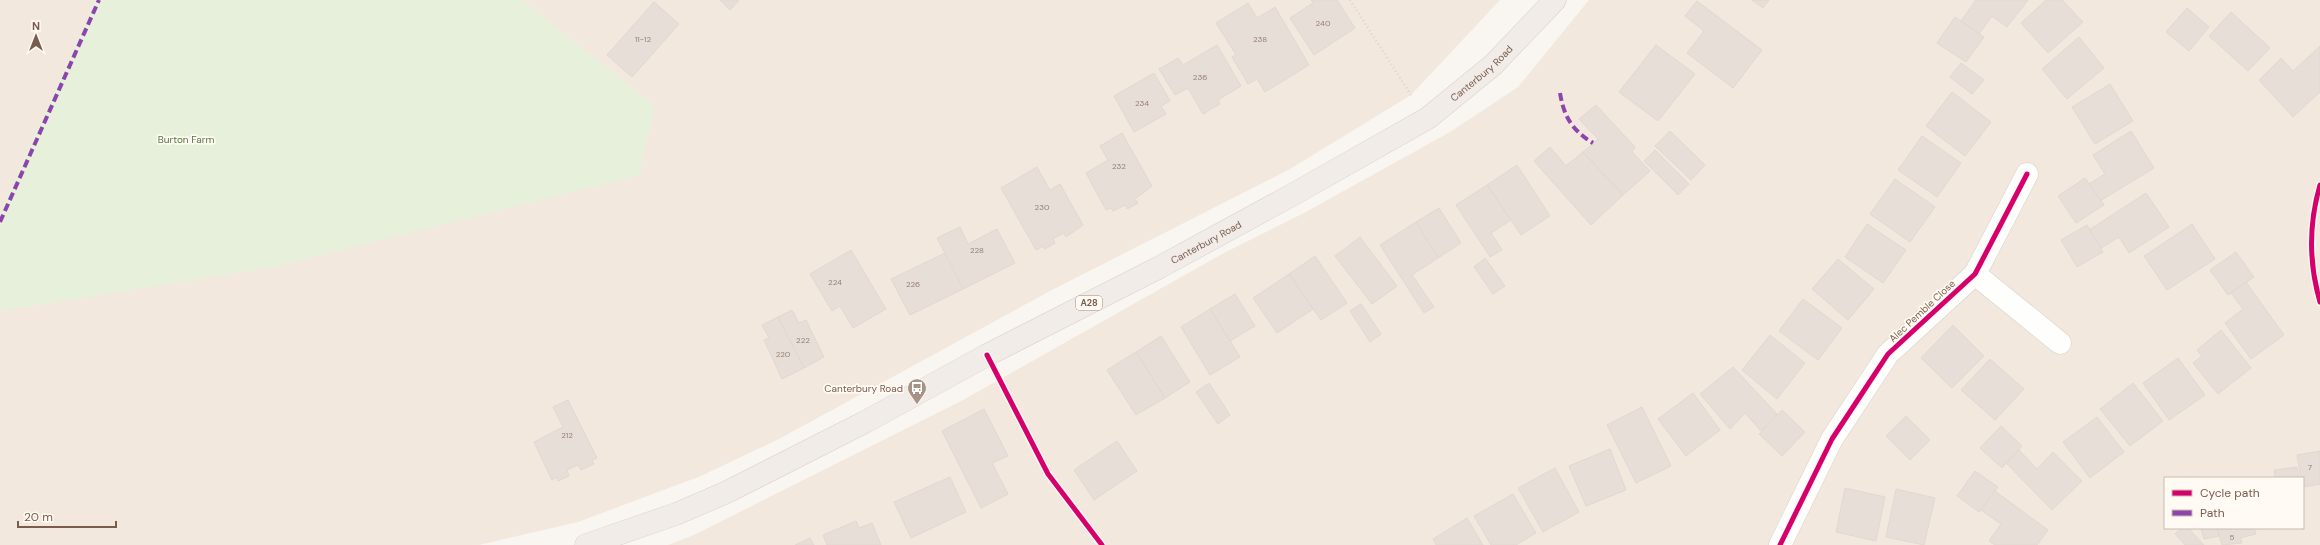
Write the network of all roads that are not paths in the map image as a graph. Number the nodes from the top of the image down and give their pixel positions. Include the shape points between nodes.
1 (1555, 0) edge
2 (2027, 174) dead end
3 (1975, 274) junction
4 (2060, 343) dead end
5 (586, 545) edge
6 (1780, 545) edge

1 - 5 highway, Canterbury Road / A28 via 1493,65 1428,118 1160,267 727,492 676,514
2 - 3 street, Alec Pemble Close
3 - 4 street
3 - 6 street, Alec Pemble Close via 1888,354 1832,439

